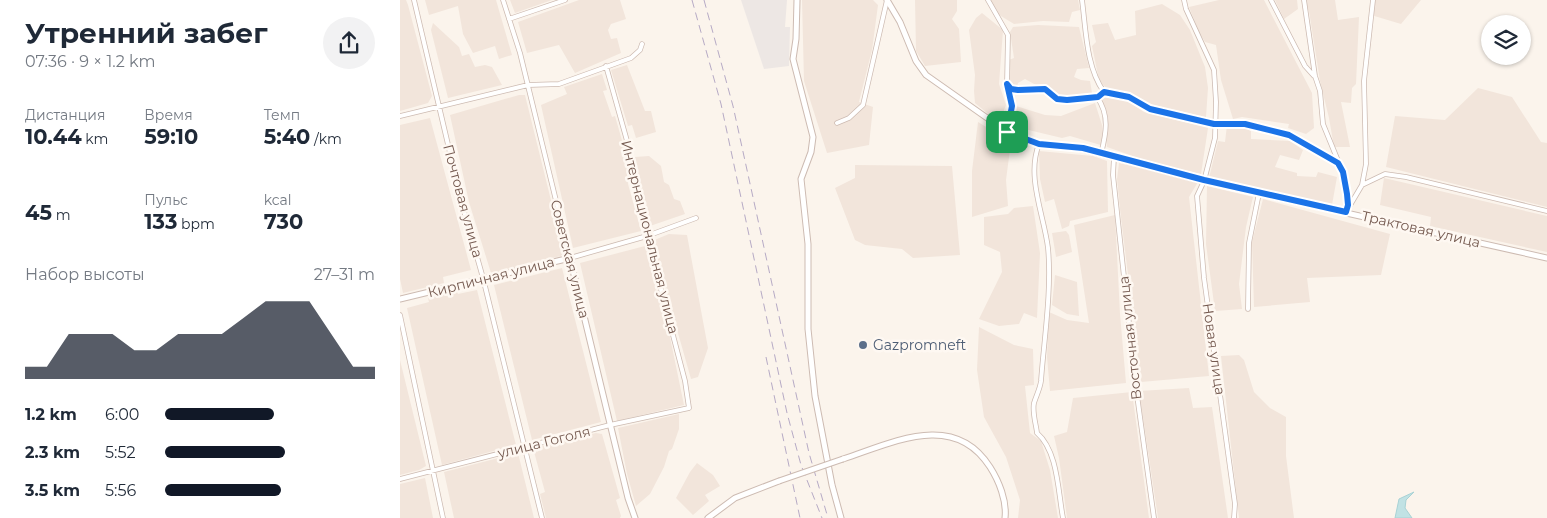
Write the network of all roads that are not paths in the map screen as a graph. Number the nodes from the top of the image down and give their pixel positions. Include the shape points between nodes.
1 (414, 0) edge
2 (503, 0) edge
3 (565, 0) edge
4 (797, 0) edge
5 (887, 0) edge
6 (988, 0) edge
7 (1082, 0) edge
8 (1184, 0) edge
9 (1271, 0) edge
10 (1304, 0) edge
11 (1373, 0) edge
12 (509, 19) junction
13 (642, 44) dead end
14 (606, 67) junction
15 (1315, 76) junction
16 (1007, 84) junction
17 (528, 85) junction
18 (1104, 92) junction
19 (1098, 97) junction
20 (439, 106) junction
21 (400, 116) edge
22 (837, 123) dead end
23 (1214, 124) junction
24 (1007, 132) junction
25 (1039, 144) junction
26 (1101, 154) junction
27 (1114, 157) junction
28 (1338, 163) junction
29 (1204, 180) junction
30 (1362, 185) junction
31 (1259, 193) junction
32 (1348, 205) junction
33 (1547, 211) edge
34 (1346, 212) junction
35 (696, 218) dead end
36 (647, 236) junction
37 (570, 258) junction
38 (1547, 258) edge
39 (483, 278) junction
40 (400, 299) edge
41 (1248, 309) dead end
42 (400, 315) edge
43 (689, 408) joint
44 (610, 425) junction
45 (524, 447) junction
46 (433, 471) junction
47 (400, 480) edge
48 (444, 518) edge
49 (542, 518) edge
50 (635, 518) edge
51 (708, 518) edge
52 (840, 518) edge
53 (1005, 518) edge
54 (1063, 518) edge
55 (1154, 518) edge
56 (1234, 518) edge

1 - 20 street, Почтовая улица
2 - 12 street, Советская улица
3 - 12 street
4 - 52 street via 793,59 812,137 811,152 801,179 808,244 808,329 815,396
5 - 22 street via 863,105 849,118
5 - 24 street, Трактовая улица via 926,75
6 - 16 street via 1008,35
7 - 18 street via 1096,81
8 - 23 street, Новая улица via 1214,70
9 - 15 street via 1305,66
10 - 15 street
11 - 30 street via 1364,81 1366,164
12 - 17 street, Советская улица
13 - 14 street via 631,58
14 - 17 street via 559,84
14 - 36 street, Интернациональная улица via 629,148 631,172
15 - 28 street via 1320,91 1322,124
16 - 19 street via 1018,90 1045,89 1057,99
16 - 24 street via 1012,106
17 - 20 street
17 - 37 street, Советская улица
18 - 19 street
18 - 23 street via 1129,97 1150,109
19 - 26 street via 1106,124
20 - 21 street
20 - 39 street, Почтовая улица
23 - 28 street via 1245,124 1289,135
23 - 29 street, Новая улица via 1215,138
24 - 25 street, Трактовая улица
25 - 26 street, Трактовая улица via 1083,148
25 - 54 street via 1036,152 1038,204 1048,249 1040,384 1034,405 1037,433 1045,440 1053,462
26 - 27 street, Трактовая улица
27 - 29 street, Трактовая улица
27 - 55 street, Восточная улица via 1112,175
28 - 32 street via 1343,172
29 - 31 street, Трактовая улица
29 - 56 street, Новая улица via 1198,196 1204,278 1235,504
30 - 32 street
30 - 33 street via 1385,174
31 - 34 street, Трактовая улица
31 - 41 street via 1249,243
32 - 34 street
34 - 38 street, Трактовая улица
35 - 36 street, Кирпичная улица
36 - 37 street, Кирпичная улица
36 - 43 street, Интернациональная улица via 686,381
37 - 39 street, Кирпичная улица
37 - 44 street, Советская улица
39 - 40 street, Кирпичная улица
39 - 45 street, Почтовая улица
42 - 46 street
43 - 44 street, улица Гоголя
44 - 45 street, улица Гоголя
44 - 50 street, Советская улица
45 - 46 street, улица Гоголя
45 - 49 street, Почтовая улица
46 - 47 street, улица Гоголя
46 - 48 street
51 - 53 street, bridge via 735,498 779,481 926,434 946,435 975,450 986,461 997,478

